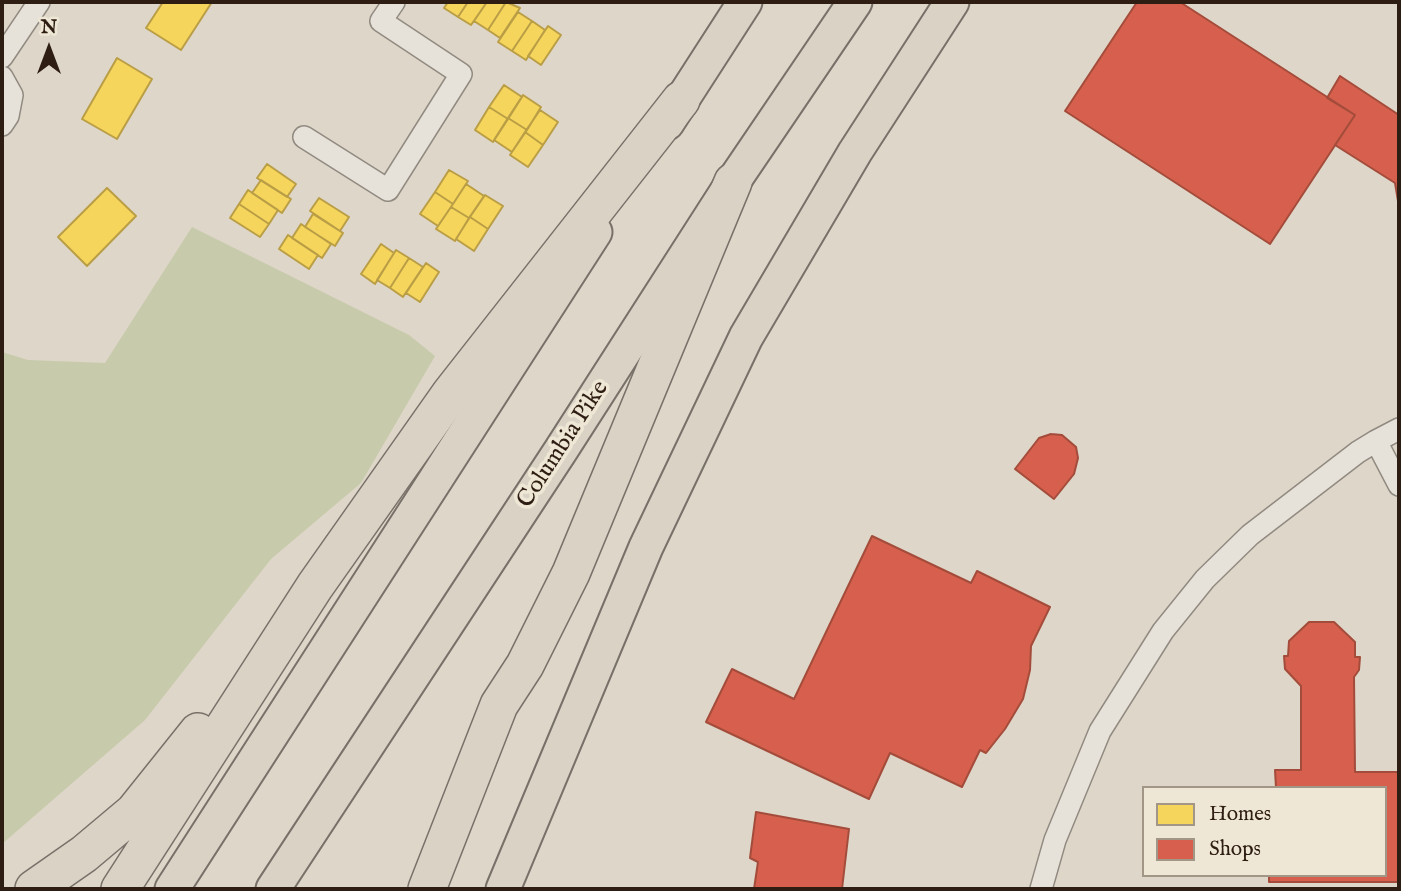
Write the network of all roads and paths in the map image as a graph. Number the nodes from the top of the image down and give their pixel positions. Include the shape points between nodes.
1 (39, 2) edge
2 (394, 2) edge
3 (745, 2) edge
4 (855, 2) edge
5 (952, 2) edge
6 (2, 57) edge
7 (2, 77) edge
8 (681, 100) junction
9 (2, 125) edge
10 (304, 138) dead end
11 (733, 182) junction
12 (1399, 429) edge
13 (1376, 441) junction
14 (1399, 485) edge
15 (315, 586) junction
16 (525, 665) junction
17 (34, 889) edge
18 (120, 889) edge
19 (172, 889) edge
20 (273, 889) edge
21 (427, 889) edge
22 (454, 889) edge
23 (503, 889) edge
24 (1041, 889) edge

1 - 6 street
2 - 10 street via 381,21 461,74 388,190
3 - 8 highway
4 - 11 highway, Columbia Pike
5 - 23 highway via 855,152 746,337 646,547
7 - 9 street via 12,106
8 - 15 highway via 451,393
8 - 19 highway
11 - 16 highway via 571,573
11 - 20 highway, Columbia Pike
12 - 13 street
13 - 14 street
13 - 24 street via 1250,535 1205,579 1163,631 1100,731 1055,839
15 - 17 highway via 134,811
15 - 18 highway
16 - 21 highway via 499,705
16 - 22 highway

